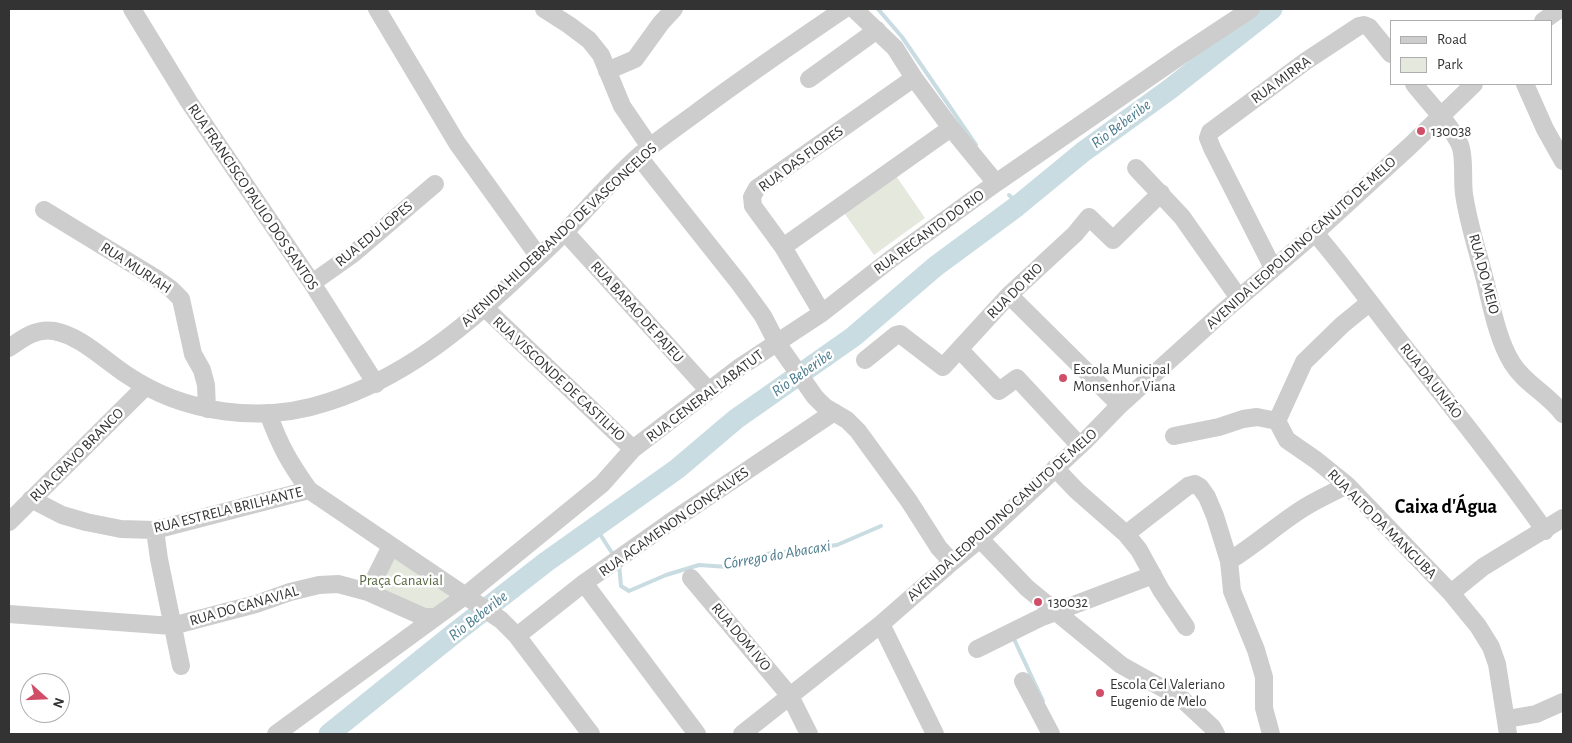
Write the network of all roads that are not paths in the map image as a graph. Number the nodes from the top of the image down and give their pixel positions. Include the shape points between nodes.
1 (132, 9) edge
2 (377, 9) edge
3 (544, 9) edge
4 (674, 9) edge
5 (854, 9) edge
6 (1251, 9) edge
7 (1560, 9) edge
8 (835, 11) edge
9 (1544, 20) edge
10 (877, 30) junction
11 (1390, 53) edge
12 (607, 71) junction
13 (914, 78) junction
14 (809, 79) dead end
15 (1415, 85) edge
16 (1473, 85) edge
17 (1525, 85) edge
18 (1440, 117) junction
19 (951, 128) junction
20 (644, 152) junction
21 (1563, 160) edge
22 (1136, 168) dead end
23 (996, 183) junction
24 (435, 184) dead end
25 (1161, 193) junction
26 (44, 210) dead end
27 (565, 232) junction
28 (1315, 233) junction
29 (782, 247) junction
30 (539, 257) junction
31 (1272, 268) junction
32 (312, 283) junction
33 (1009, 295) junction
34 (1239, 298) junction
35 (1369, 303) junction
36 (484, 308) junction
37 (822, 313) junction
38 (777, 342) junction
39 (9, 348) edge
40 (960, 350) junction
41 (865, 360) dead end
42 (376, 384) junction
43 (145, 387) junction
44 (709, 391) junction
45 (1120, 405) junction
46 (207, 409) junction
47 (834, 412) junction
48 (268, 413) junction
49 (1563, 414) edge
50 (1277, 421) junction
51 (1174, 436) dead end
52 (1080, 446) junction
53 (633, 450) junction
54 (1055, 468) junction
55 (1347, 485) junction
56 (310, 490) junction
57 (31, 499) junction
58 (1563, 518) edge
59 (9, 522) edge
60 (155, 530) junction
61 (1545, 531) junction
62 (1126, 534) junction
63 (980, 539) junction
64 (390, 546) junction
65 (1229, 561) junction
66 (952, 562) junction
67 (1153, 576) junction
68 (692, 578) dead end
69 (584, 583) junction
70 (368, 592) junction
71 (1451, 593) junction
72 (466, 595) junction
73 (1056, 611) junction
74 (9, 614) edge
75 (436, 617) junction
76 (881, 624) junction
77 (172, 626) junction
78 (1186, 627) dead end
79 (517, 636) junction
80 (977, 649) dead end
81 (181, 666) dead end
82 (1022, 680) dead end
83 (790, 696) junction
84 (1563, 702) edge
85 (1507, 727) edge
86 (276, 734) edge
87 (592, 734) edge
88 (697, 734) edge
89 (742, 734) edge
90 (809, 734) edge
91 (935, 734) edge
92 (1051, 734) edge
93 (1216, 734) edge
94 (1271, 734) edge

1 - 32 street, RUA FRANCISCO PAULO DOS SANTOS via 189,102
2 - 30 street via 456,143
3 - 12 street via 589,40 601,55
4 - 12 street via 634,59
5 - 10 street, RUA RECANTO DO RIO
6 - 23 street
7 - 9 street
8 - 20 street, AVENIDA HILDEBRANDO DE VASCONCELOS
10 - 13 street, RUA RECANTO DO RIO via 895,48
10 - 14 street
11 - 31 street, RUA MIRRA via 1369,27 1359,26 1208,134
12 - 20 street
13 - 19 street, RUA RECANTO DO RIO
13 - 29 street, RUA DAS FLORES via 754,192 753,206
15 - 18 street, RUA DO MEIO
16 - 18 street, AVENIDA LEOPOLDINO CANUTO DE MELO
17 - 21 street
18 - 28 street, AVENIDA LEOPOLDINO CANUTO DE MELO
18 - 49 street, RUA DO MEIO via 1461,147 1467,212 1504,346 1521,376
19 - 23 street, RUA RECANTO DO RIO
19 - 29 street
20 - 27 street, AVENIDA HILDEBRANDO DE VASCONCELOS
20 - 38 street via 768,324
22 - 25 street
23 - 37 street, RUA RECANTO DO RIO
24 - 32 street, RUA EDU LOPES via 353,254
25 - 33 street, RUA DO RIO via 1113,240 1089,217
25 - 34 street via 1182,216
26 - 46 street, RUA MURIAH via 157,279 181,299 193,354 206,385
27 - 30 street, AVENIDA HILDEBRANDO DE VASCONCELOS
27 - 44 street, RUA BARAO DE PAJEU
28 - 31 street, AVENIDA LEOPOLDINO CANUTO DE MELO
28 - 35 street, RUA DA UNIÃO
29 - 37 street, RUA DAS FLORES
30 - 36 street, AVENIDA HILDEBRANDO DE VASCONCELOS
31 - 34 street, AVENIDA LEOPOLDINO CANUTO DE MELO
32 - 42 street, RUA FRANCISCO PAULO DOS SANTOS
33 - 40 street, RUA DO RIO
33 - 45 street
34 - 45 street, AVENIDA LEOPOLDINO CANUTO DE MELO
35 - 50 street via 1304,362
35 - 61 street, RUA DA UNIÃO
36 - 42 street, AVENIDA HILDEBRANDO DE VASCONCELOS via 440,344
36 - 53 street, RUA VISCONDE DE CASTILHO
37 - 38 street, RUA RECANTO DO RIO
38 - 44 street, RUA GENERAL LABATUT
38 - 47 street via 815,397
39 - 43 street, AVENIDA HILDEBRANDO DE VASCONCELOS via 25,336 54,331 84,344
40 - 41 street, RUA DO RIO via 944,368 900,334
40 - 52 street via 1000,391 1016,378
42 - 48 street, AVENIDA HILDEBRANDO DE VASCONCELOS via 326,403
43 - 46 street, AVENIDA HILDEBRANDO DE VASCONCELOS
43 - 57 street, RUA CRAVO BRANCO
44 - 53 street, RUA GENERAL LABATUT
45 - 52 street, AVENIDA LEOPOLDINO CANUTO DE MELO
46 - 48 street, AVENIDA HILDEBRANDO DE VASCONCELOS
47 - 66 street via 853,425 869,445
47 - 69 street, RUA AGAMENON GONÇALVES
48 - 56 street via 289,462
50 - 51 street via 1257,417 1242,419
50 - 55 street, RUA ALTO DA MANGUBA via 1287,440
52 - 54 street, AVENIDA LEOPOLDINO CANUTO DE MELO
53 - 72 street, RUA GENERAL LABATUT via 602,484
54 - 62 street via 1076,491
54 - 63 street, AVENIDA LEOPOLDINO CANUTO DE MELO
55 - 65 street via 1304,507 1257,544
55 - 71 street, RUA ALTO DA MANGUBA
56 - 60 street, RUA ESTRELA BRILHANTE
56 - 64 street
57 - 59 street, RUA CRAVO BRANCO
57 - 60 street, RUA ESTRELA BRILHANTE via 62,515 86,522 121,529
58 - 61 street
60 - 77 street
61 - 71 street via 1483,567
62 - 65 street via 1195,484 1204,492 1215,516
62 - 67 street
63 - 66 street, AVENIDA LEOPOLDINO CANUTO DE MELO
63 - 73 street via 1021,582
64 - 70 street
64 - 72 street
65 - 94 street via 1232,591 1264,678 1264,708
66 - 76 street, AVENIDA LEOPOLDINO CANUTO DE MELO
67 - 73 street
67 - 78 street
68 - 83 street, RUA DOM IVO
69 - 79 street, RUA AGAMENON GONÇALVES
69 - 88 street
70 - 75 street, RUA DO CANAVIAL via 424,618
70 - 77 street, RUA DO CANAVIAL via 338,584 319,585
71 - 85 street, RUA ALTO DA MANGUBA via 1491,647 1497,664
72 - 75 street
72 - 79 street
73 - 80 street
73 - 93 street via 1121,665 1182,700 1212,726
74 - 77 street, RUA DO CANAVIAL
75 - 86 street
76 - 83 street, AVENIDA LEOPOLDINO CANUTO DE MELO
76 - 91 street
77 - 81 street
79 - 87 street
82 - 92 street
83 - 89 street, AVENIDA LEOPOLDINO CANUTO DE MELO
83 - 90 street, RUA DOM IVO
84 - 85 street

